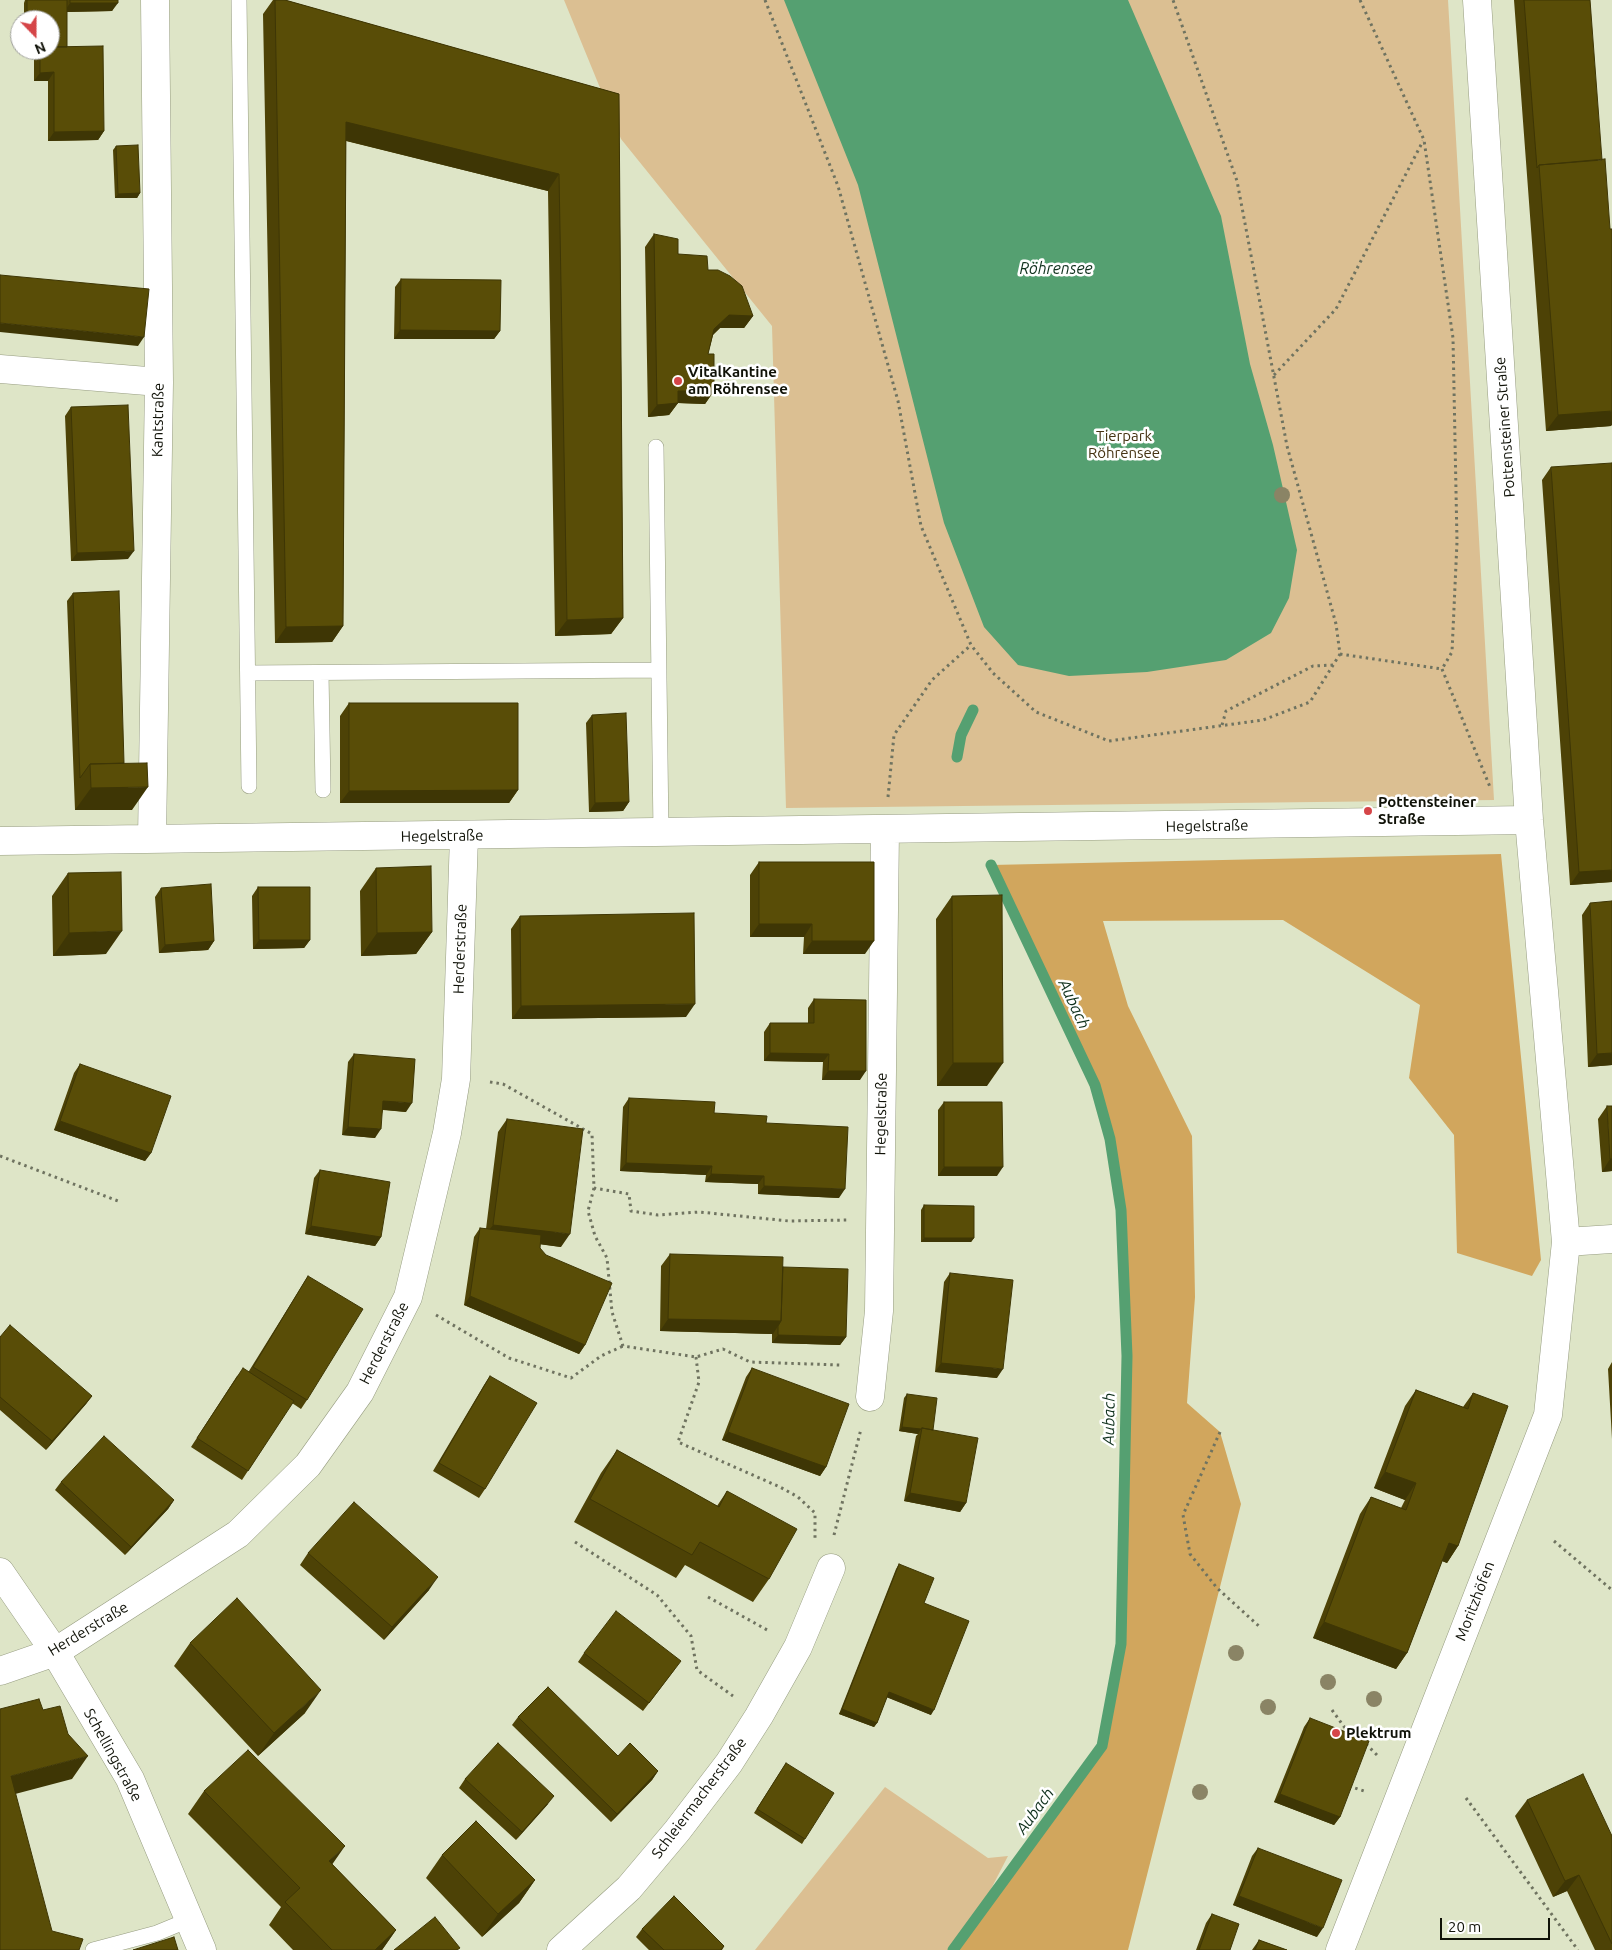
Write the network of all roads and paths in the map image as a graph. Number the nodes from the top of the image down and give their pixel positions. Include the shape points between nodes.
1 (155, 0) edge
2 (239, 0) edge
3 (765, 0) edge
4 (1173, 0) edge
5 (1360, 0) edge
6 (1477, 0) edge
7 (1424, 140) junction
8 (0, 369) edge
9 (1274, 375) junction
10 (159, 382) junction
11 (656, 447) dead end
12 (971, 645) junction
13 (1340, 654) junction
14 (1334, 665) junction
15 (1442, 669) junction
16 (659, 670) junction
17 (321, 672) junction
18 (248, 673) junction
19 (1222, 725) junction
20 (249, 786) dead end
21 (323, 790) dead end
22 (1518, 821) junction
23 (885, 830) junction
24 (661, 833) junction
25 (464, 836) junction
26 (152, 839) junction
27 (0, 841) edge
28 (456, 1079) junction
29 (0, 1156) edge
30 (594, 1188) junction
31 (118, 1201) dead end
32 (880, 1220) junction
33 (1612, 1239) edge
34 (1566, 1242) junction
35 (408, 1297) junction
36 (623, 1346) junction
37 (696, 1357) junction
38 (873, 1368) junction
39 (870, 1397) joint
40 (1220, 1432) dead end
41 (1554, 1541) dead end
42 (575, 1542) dead end
43 (830, 1561) junction
44 (0, 1572) edge
45 (1612, 1590) edge
46 (708, 1597) dead end
47 (1261, 1628) dead end
48 (798, 1648) junction
49 (55, 1652) junction
50 (0, 1671) edge
51 (1332, 1710) dead end
52 (759, 1716) junction
53 (1378, 1756) dead end
54 (1349, 1786) edge
55 (1364, 1791) dead end
56 (1466, 1798) dead end
57 (191, 1919) junction
58 (94, 1950) edge
59 (202, 1950) edge
60 (561, 1950) edge
61 (1340, 1950) edge
62 (1578, 1950) edge

1 - 10 street, Kantstraße
2 - 18 lane
3 - 12 path via 838,186 898,401 921,526
4 - 9 path via 1237,182
5 - 7 path
6 - 22 street, Pottensteiner Straße
7 - 9 path via 1336,309
7 - 15 path via 1453,338 1457,542 1452,652
8 - 10 street
9 - 13 path via 1287,446 1336,624
10 - 26 street, Kantstraße
11 - 16 lane
12 - 19 path via 993,673 1036,712 1109,741
12 - 23 path via 932,680 894,735
13 - 14 path
13 - 15 path
14 - 19 path via 1313,666 1226,711
14 - 19 path via 1310,702 1263,720
15 - 22 path
16 - 17 lane
16 - 24 lane
17 - 18 lane
17 - 21 lane
18 - 20 lane
22 - 23 street, Hegelstraße
22 - 34 street, Pottensteiner Straße
23 - 24 street, Hegelstraße
23 - 32 street, Hegelstraße
24 - 25 street, Hegelstraße
25 - 26 street, Hegelstraße
25 - 28 street, Herderstraße
26 - 27 street, Hegelstraße
28 - 30 path via 503,1084 592,1134
28 - 35 street, Herderstraße via 447,1133
29 - 31 path
30 - 32 path via 629,1194 631,1210 658,1215 699,1212 789,1221
30 - 36 path via 588,1211 608,1258 612,1312
32 - 38 street, Hegelstraße via 879,1311
33 - 34 street
34 - 61 street, Moritzhöfen via 1548,1415
35 - 36 path via 509,1358 571,1378 601,1356
35 - 49 street, Herderstraße via 360,1392 308,1465 238,1534
36 - 37 path
37 - 38 path via 723,1349 750,1362
37 - 43 path via 699,1382 678,1442 798,1497 815,1513 815,1544
38 - 39 street, Hegelstraße
39 - 43 path
40 - 47 path via 1183,1516 1190,1554 1218,1588
41 - 45 path
42 - 52 path via 657,1595 691,1636 697,1670
43 - 48 street, Schleiermacherstraße
44 - 49 street, Schellingstraße
46 - 48 path
48 - 52 street, Schleiermacherstraße
49 - 50 street, Herderstraße
49 - 57 street, Schellingstraße via 130,1779
51 - 53 path via 1348,1732 1366,1743
52 - 60 street, Schleiermacherstraße via 729,1763 629,1888
54 - 55 path
56 - 62 path
57 - 58 lane via 157,1933
57 - 59 street, Schellingstraße

